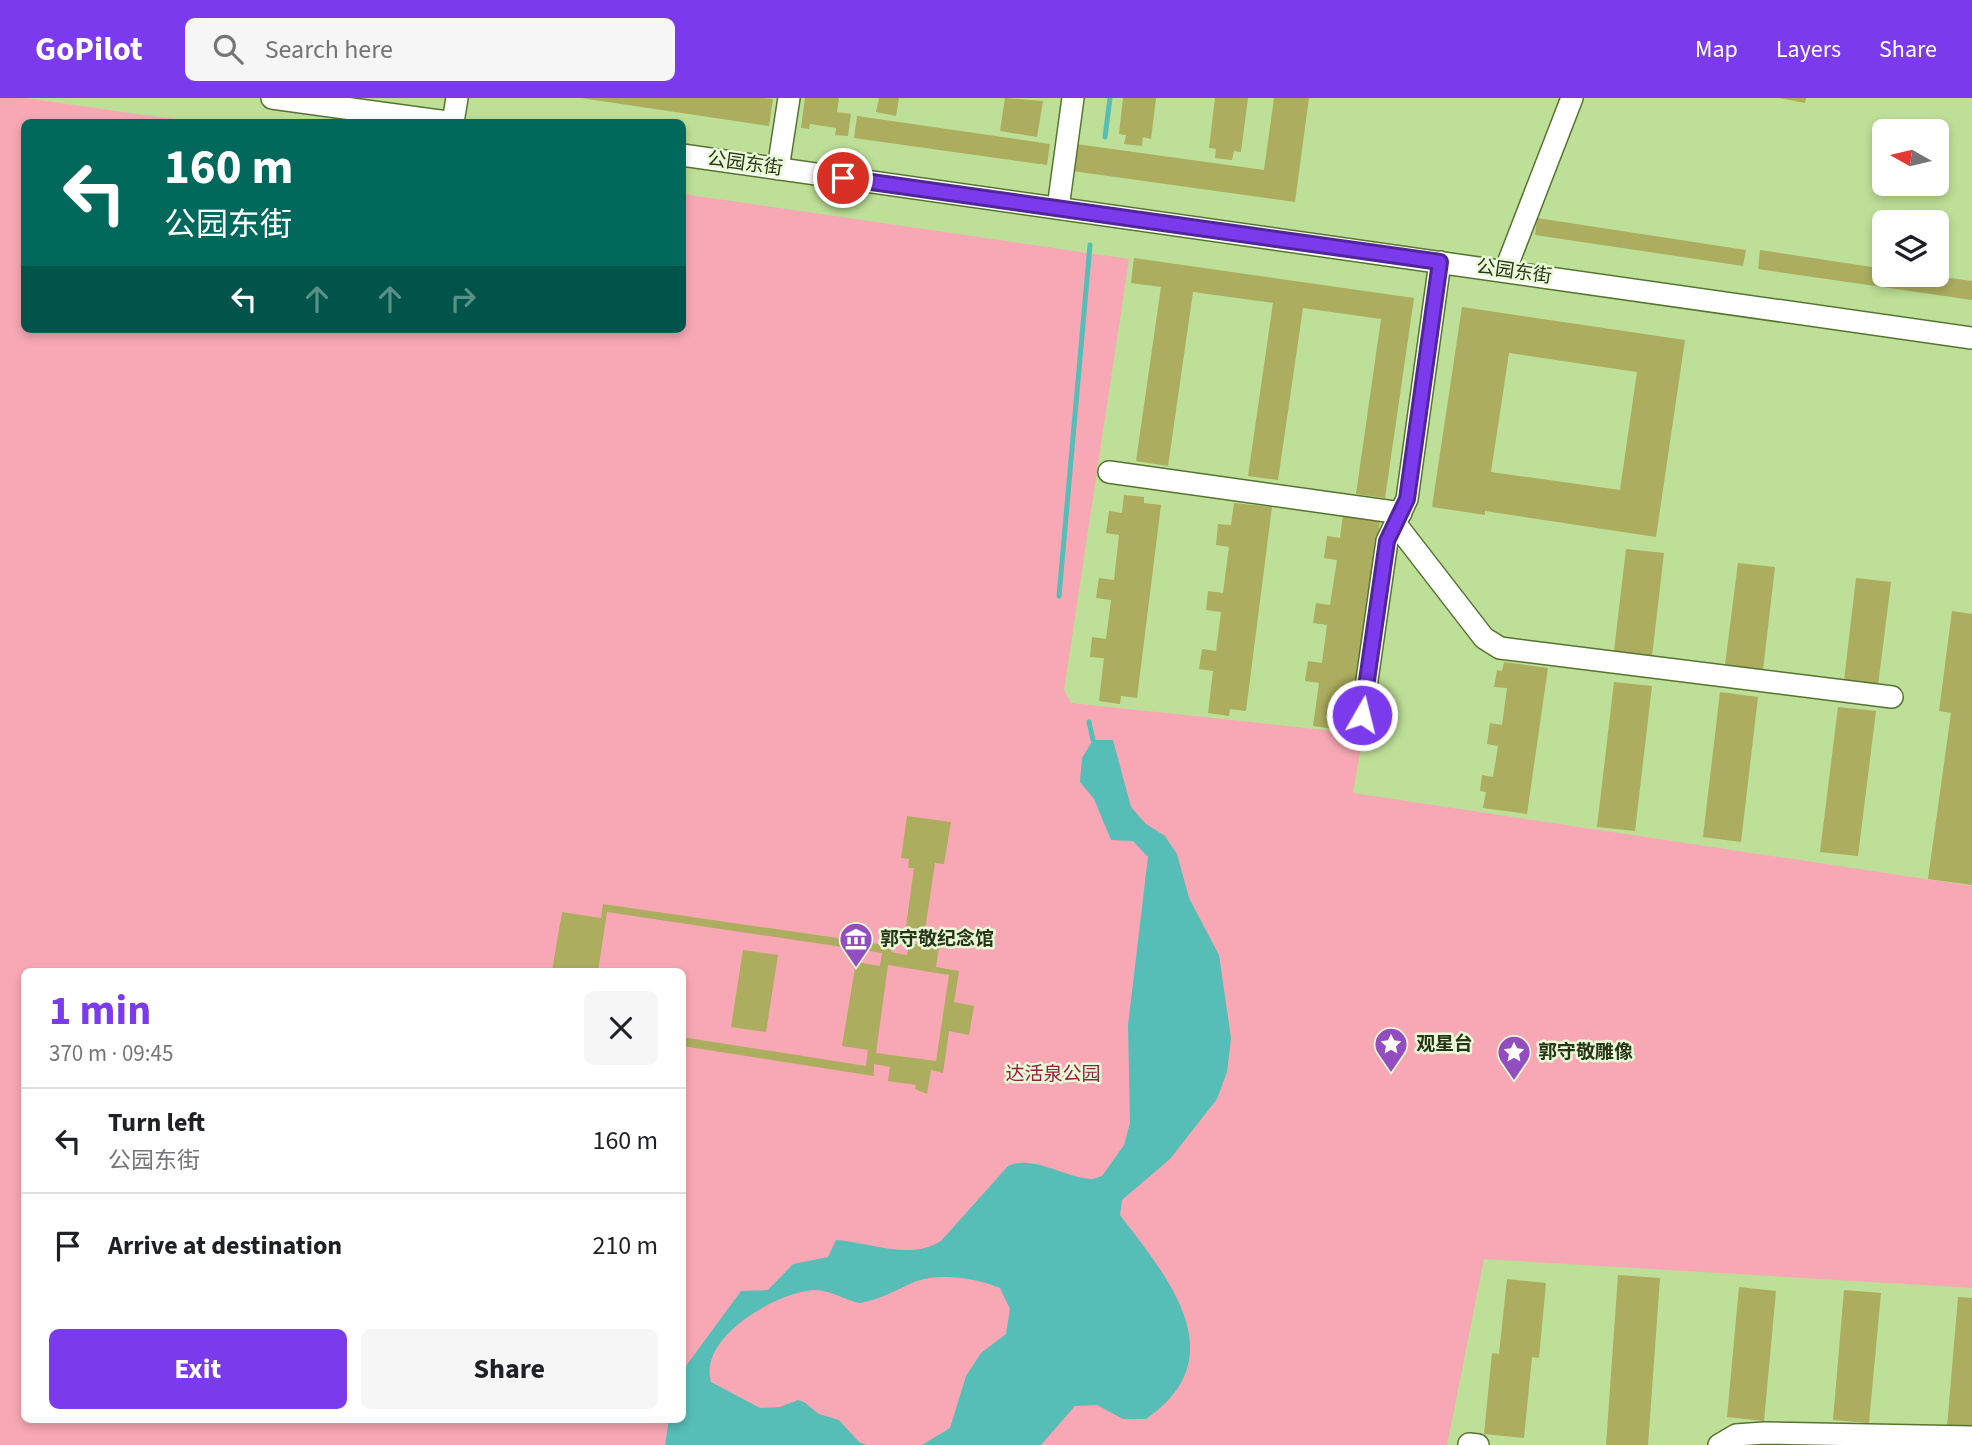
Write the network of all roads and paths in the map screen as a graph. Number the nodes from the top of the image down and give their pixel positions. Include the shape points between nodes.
1 (272, 98) edge
2 (457, 98) edge
3 (789, 98) edge
4 (1073, 98) edge
5 (1572, 98) edge
6 (424, 119) edge
7 (454, 119) edge
8 (686, 157) edge
9 (778, 169) junction
10 (1058, 208) junction
11 (1440, 262) junction
12 (1505, 271) junction
13 (1972, 338) edge
14 (1109, 472) dead end
15 (1398, 518) junction
16 (1892, 697) dead end
17 (1362, 715) dead end
18 (1972, 1437) edge
19 (1719, 1445) edge

1 - 6 street
2 - 7 street
3 - 9 street
4 - 10 street
5 - 12 street
8 - 9 street, 公园东街
9 - 10 street, 公园东街
10 - 11 street, 公园东街
11 - 12 street, 公园东街
11 - 15 street via 1407,499
12 - 13 street, 公园东街
14 - 15 street
15 - 16 street via 1484,638 1500,648
15 - 17 street via 1387,541
18 - 19 street via 1764,1433 1736,1435

